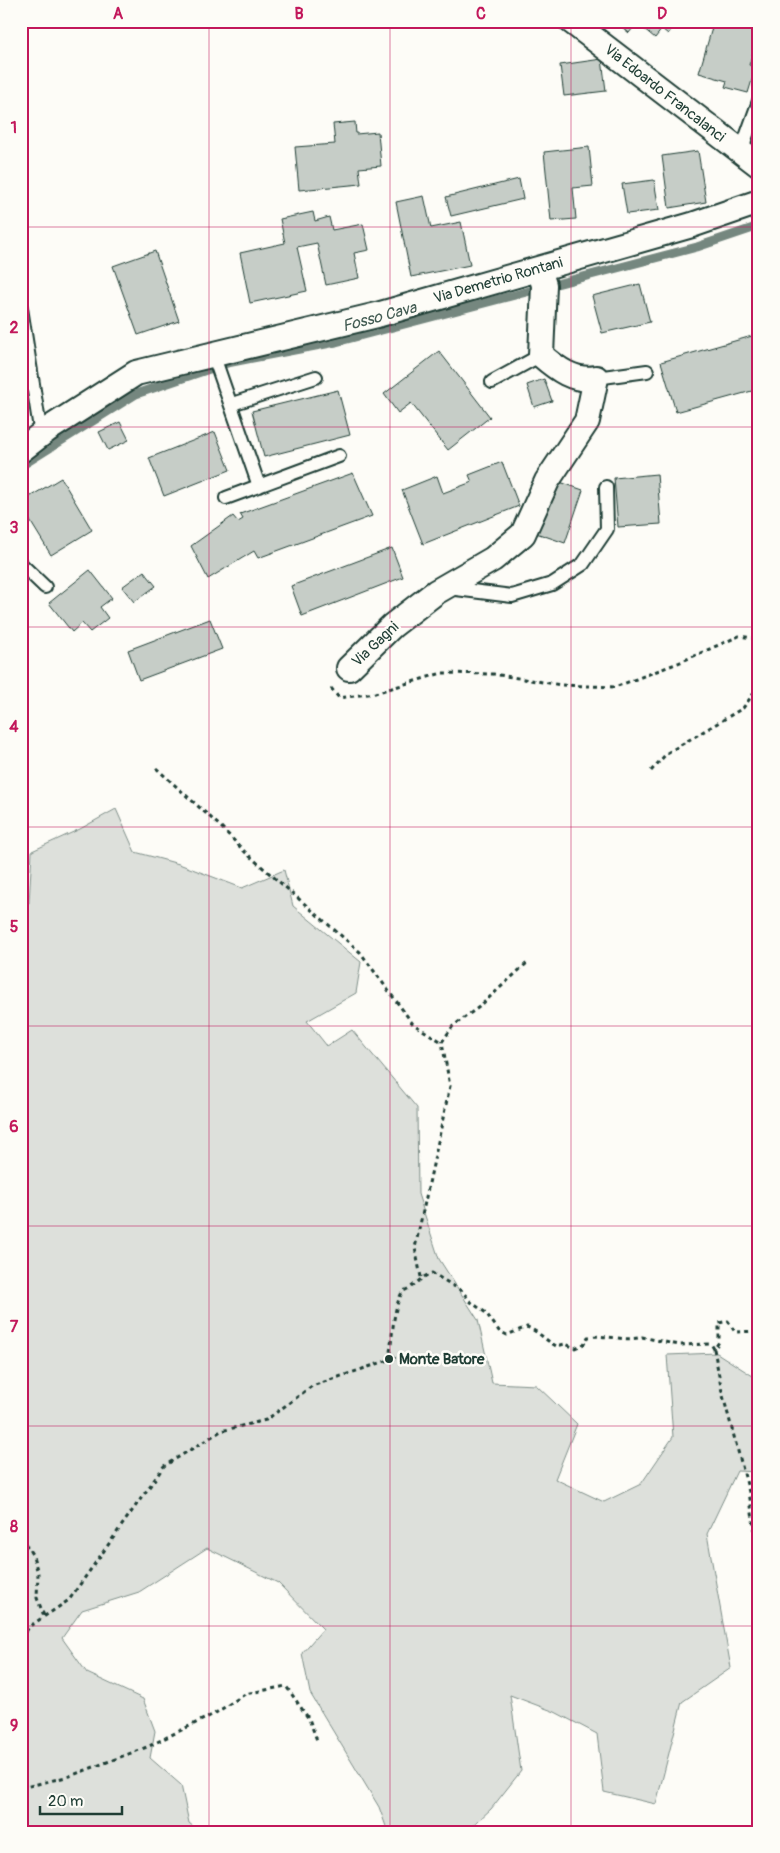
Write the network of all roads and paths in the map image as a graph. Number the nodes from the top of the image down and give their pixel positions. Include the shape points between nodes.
1 (571, 21) edge
2 (759, 101) edge
3 (750, 158) edge
4 (759, 202) edge
5 (542, 285) junction
6 (21, 308) edge
7 (214, 355) junction
8 (541, 355) junction
9 (647, 371) dead end
10 (316, 377) dead end
11 (596, 378) junction
12 (492, 382) dead end
13 (232, 404) junction
14 (41, 435) junction
15 (21, 450) edge
16 (340, 456) dead end
17 (259, 486) junction
18 (606, 488) dead end
19 (226, 498) dead end
20 (21, 564) edge
21 (45, 587) dead end
22 (444, 587) junction
23 (759, 639) edge
24 (349, 668) joint
25 (759, 686) edge
26 (156, 768) dead end
27 (651, 771) dead end
28 (527, 964) dead end
29 (442, 1042) junction
30 (421, 1277) junction
31 (759, 1331) edge
32 (714, 1348) junction
33 (395, 1358) junction
34 (422, 1359) dead end
35 (21, 1537) edge
36 (759, 1561) edge
37 (44, 1616) junction
38 (21, 1638) edge
39 (318, 1743) dead end
40 (21, 1788) edge

1 - 3 street, Via Edoardo Francalanci
2 - 3 lane
4 - 5 street, Via Demetrio Rontani
5 - 7 street, Via Demetrio Rontani via 377,315
5 - 8 street
6 - 14 lane
7 - 13 lane
7 - 14 street, Via Demetrio Rontani via 136,373
8 - 11 street via 560,372 587,380
8 - 12 lane
9 - 11 lane
10 - 13 lane
11 - 22 street, Via Gagni via 588,421 547,481 523,534 493,559
13 - 17 lane
14 - 15 street, Via Demetrio Rontani
16 - 17 lane
17 - 19 lane
18 - 22 lane via 607,529 583,564 552,584 512,596
20 - 21 lane
22 - 24 street, Via Gagni via 392,626
23 - 24 path, Via Gagni via 739,636 615,687 561,685 493,674 442,673 375,693 339,698 330,688
25 - 27 path via 743,708 667,753
26 - 29 path via 246,854 360,952 413,1024
28 - 29 path via 453,1026
29 - 30 path via 450,1086 415,1248
30 - 32 path via 432,1273 462,1291 486,1313 499,1331 508,1335 527,1327 556,1346 565,1344 575,1348 584,1344 588,1337 636,1339 642,1336 679,1344 711,1344
30 - 33 path via 412,1288 402,1291 396,1302 390,1352
31 - 32 path via 735,1332 728,1321 719,1323 719,1342
32 - 36 path via 722,1392 749,1492
33 - 34 path
33 - 37 path via 312,1386 266,1420 221,1431 164,1466 69,1600
35 - 37 path via 33,1556 38,1573 37,1598
37 - 38 path
39 - 40 path via 309,1719 286,1686 245,1694 214,1714 147,1747 70,1776

